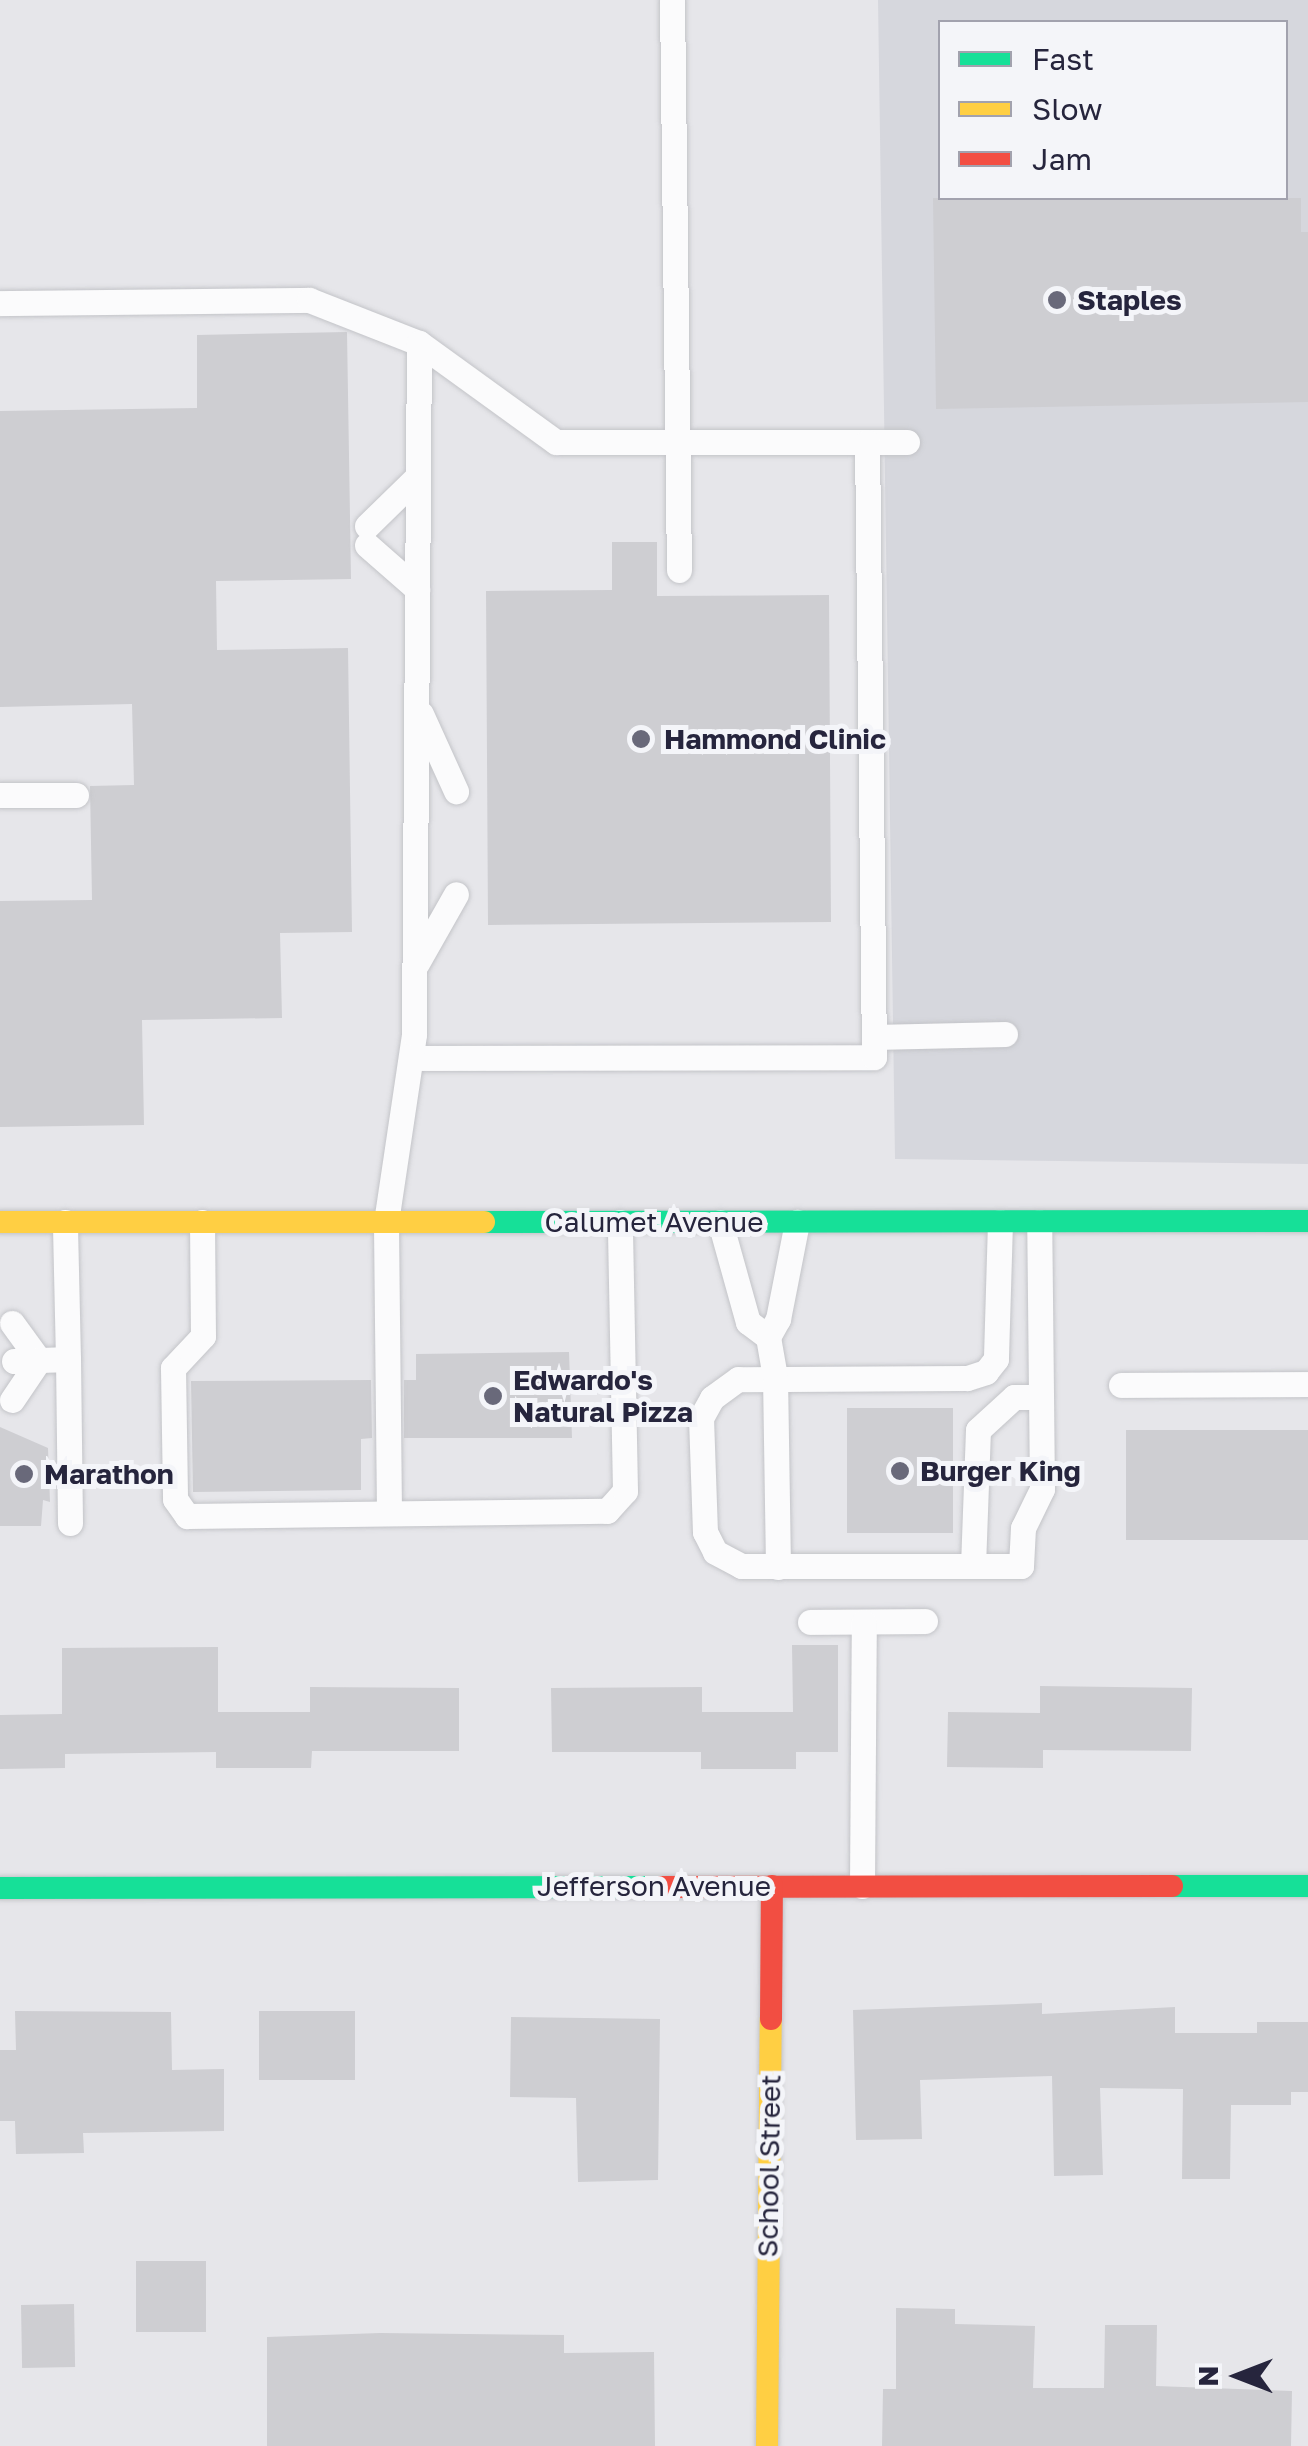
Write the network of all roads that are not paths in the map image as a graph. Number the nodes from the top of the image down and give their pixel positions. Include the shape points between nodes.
1 (672, 0) edge
2 (0, 302) edge
3 (419, 343) junction
4 (678, 442) junction
5 (867, 442) junction
6 (907, 442) dead end
7 (418, 476) junction
8 (679, 570) dead end
9 (417, 589) junction
10 (416, 705) junction
11 (456, 791) dead end
12 (76, 794) dead end
13 (0, 795) edge
14 (456, 894) dead end
15 (415, 968) junction
16 (1006, 1034) dead end
17 (875, 1037) junction
18 (411, 1058) junction
19 (1308, 1221) edge
20 (0, 1222) edge
21 (66, 1222) junction
22 (202, 1222) junction
23 (386, 1222) junction
24 (620, 1222) junction
25 (720, 1222) junction
26 (797, 1222) junction
27 (1000, 1222) junction
28 (1039, 1222) junction
29 (12, 1323) dead end
30 (768, 1337) junction
31 (68, 1359) junction
32 (27, 1361) junction
33 (775, 1377) junction
34 (1308, 1384) edge
35 (1121, 1385) dead end
36 (1041, 1397) junction
37 (12, 1400) dead end
38 (389, 1512) junction
39 (70, 1523) dead end
40 (973, 1566) junction
41 (778, 1567) junction
42 (925, 1621) dead end
43 (810, 1622) dead end
44 (864, 1622) junction
45 (772, 1886) junction
46 (862, 1886) junction
47 (1308, 1886) edge
48 (0, 1888) edge
49 (767, 2446) edge

1 - 4 lane
2 - 3 lane via 309,300
3 - 4 lane via 556,442
3 - 7 lane
4 - 5 lane
4 - 8 lane
5 - 6 lane
5 - 17 lane
7 - 9 lane
7 - 9 lane via 368,535
9 - 10 lane
10 - 11 lane
10 - 15 lane
12 - 13 lane
14 - 15 lane
15 - 18 lane
16 - 17 lane
17 - 18 lane via 874,1057
18 - 23 lane
19 - 28 street, Calumet Avenue
20 - 21 street, Calumet Avenue
21 - 22 street, Calumet Avenue
21 - 31 lane
22 - 23 street, Calumet Avenue
22 - 38 lane via 203,1336 173,1368 176,1499 188,1516
23 - 24 street, Calumet Avenue
23 - 38 lane
24 - 25 street, Calumet Avenue
24 - 38 lane via 625,1492 607,1511
25 - 26 street, Calumet Avenue
25 - 30 lane via 748,1322
26 - 27 street, Calumet Avenue
26 - 30 lane via 778,1319
27 - 28 street, Calumet Avenue
27 - 33 lane via 996,1359 986,1372 967,1378
28 - 36 lane
29 - 32 lane
30 - 33 lane
31 - 32 lane
31 - 39 lane
32 - 37 lane
33 - 41 lane
33 - 41 lane via 738,1380 712,1398 701,1418 705,1532 716,1552 741,1566
34 - 35 lane
36 - 40 lane via 1014,1397 978,1430
36 - 40 lane via 1042,1489 1023,1528 1021,1566
40 - 41 lane
42 - 44 lane
43 - 44 lane
44 - 46 lane
45 - 46 street, Jefferson Avenue
45 - 48 street, Jefferson Avenue
45 - 49 street, School Street
46 - 47 street, Jefferson Avenue

